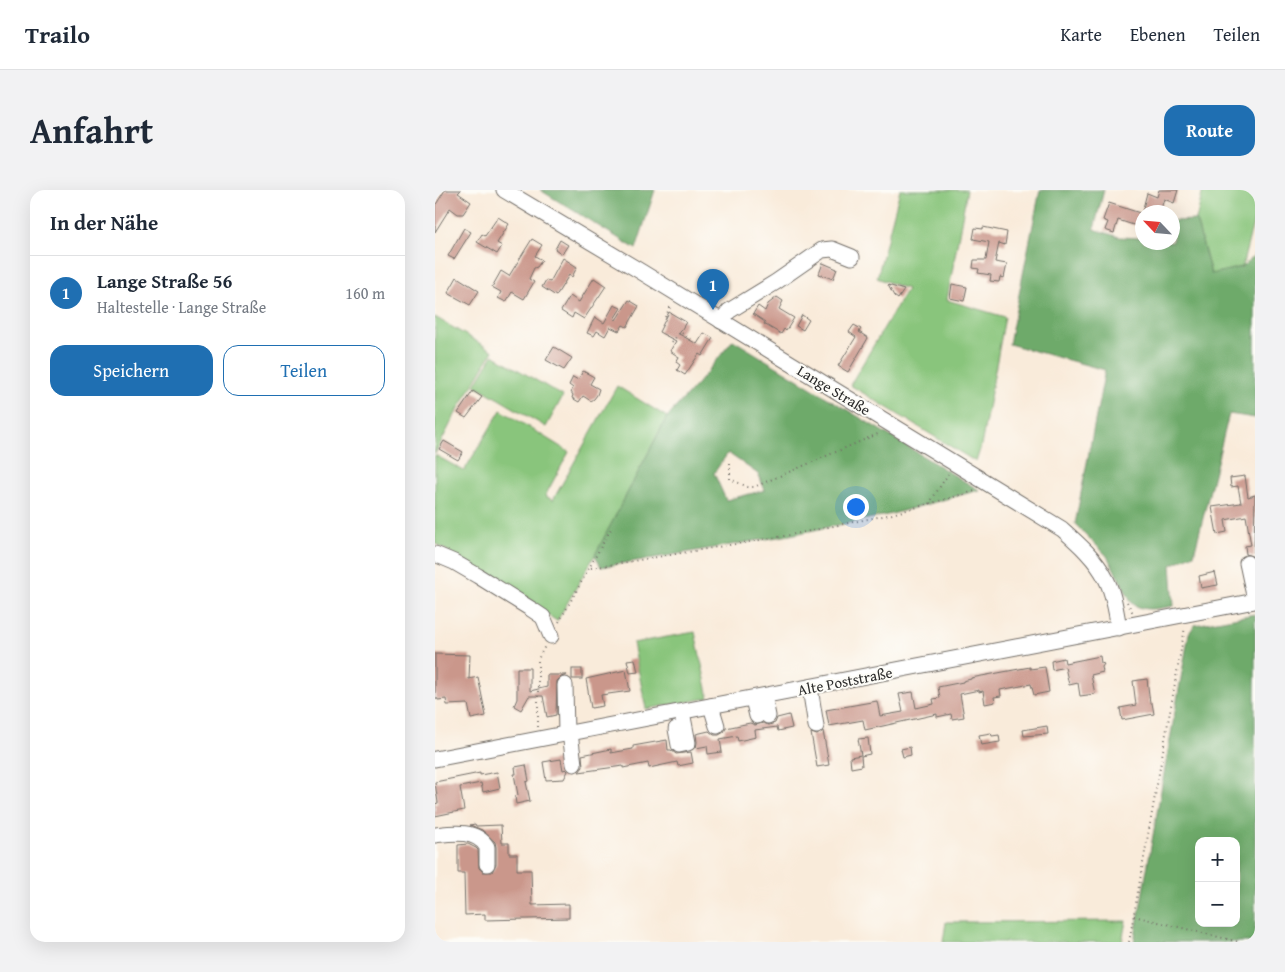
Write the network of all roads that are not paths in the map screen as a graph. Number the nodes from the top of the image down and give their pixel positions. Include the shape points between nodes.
1 (504, 190) edge
2 (852, 257) dead end
3 (721, 321) junction
4 (435, 554) edge
5 (1247, 563) dead end
6 (1255, 601) edge
7 (1119, 628) junction
8 (551, 636) dead end
9 (565, 685) dead end
10 (810, 688) junction
11 (759, 697) junction
12 (711, 706) junction
13 (682, 712) junction
14 (762, 716) dead end
15 (717, 726) dead end
16 (816, 726) dead end
17 (685, 728) dead end
18 (565, 734) junction
19 (435, 759) edge
20 (570, 765) dead end
21 (435, 835) edge
22 (487, 864) dead end

1 - 3 street, Lange Straße
2 - 3 street via 832,249 822,250 729,311
3 - 7 street, Lange Straße via 1062,529 1084,549 1107,579
4 - 8 street via 454,562 543,617
5 - 6 street
6 - 7 street, Alte Poststraße
7 - 10 street, Alte Poststraße
9 - 18 street
10 - 11 street, Alte Poststraße
10 - 16 street
11 - 12 street, Alte Poststraße
11 - 14 street
12 - 13 street, Alte Poststraße
12 - 15 street
13 - 17 street
13 - 18 street, Alte Poststraße
18 - 19 street, Alte Poststraße
18 - 20 street
21 - 22 street via 455,833 477,837 487,847

